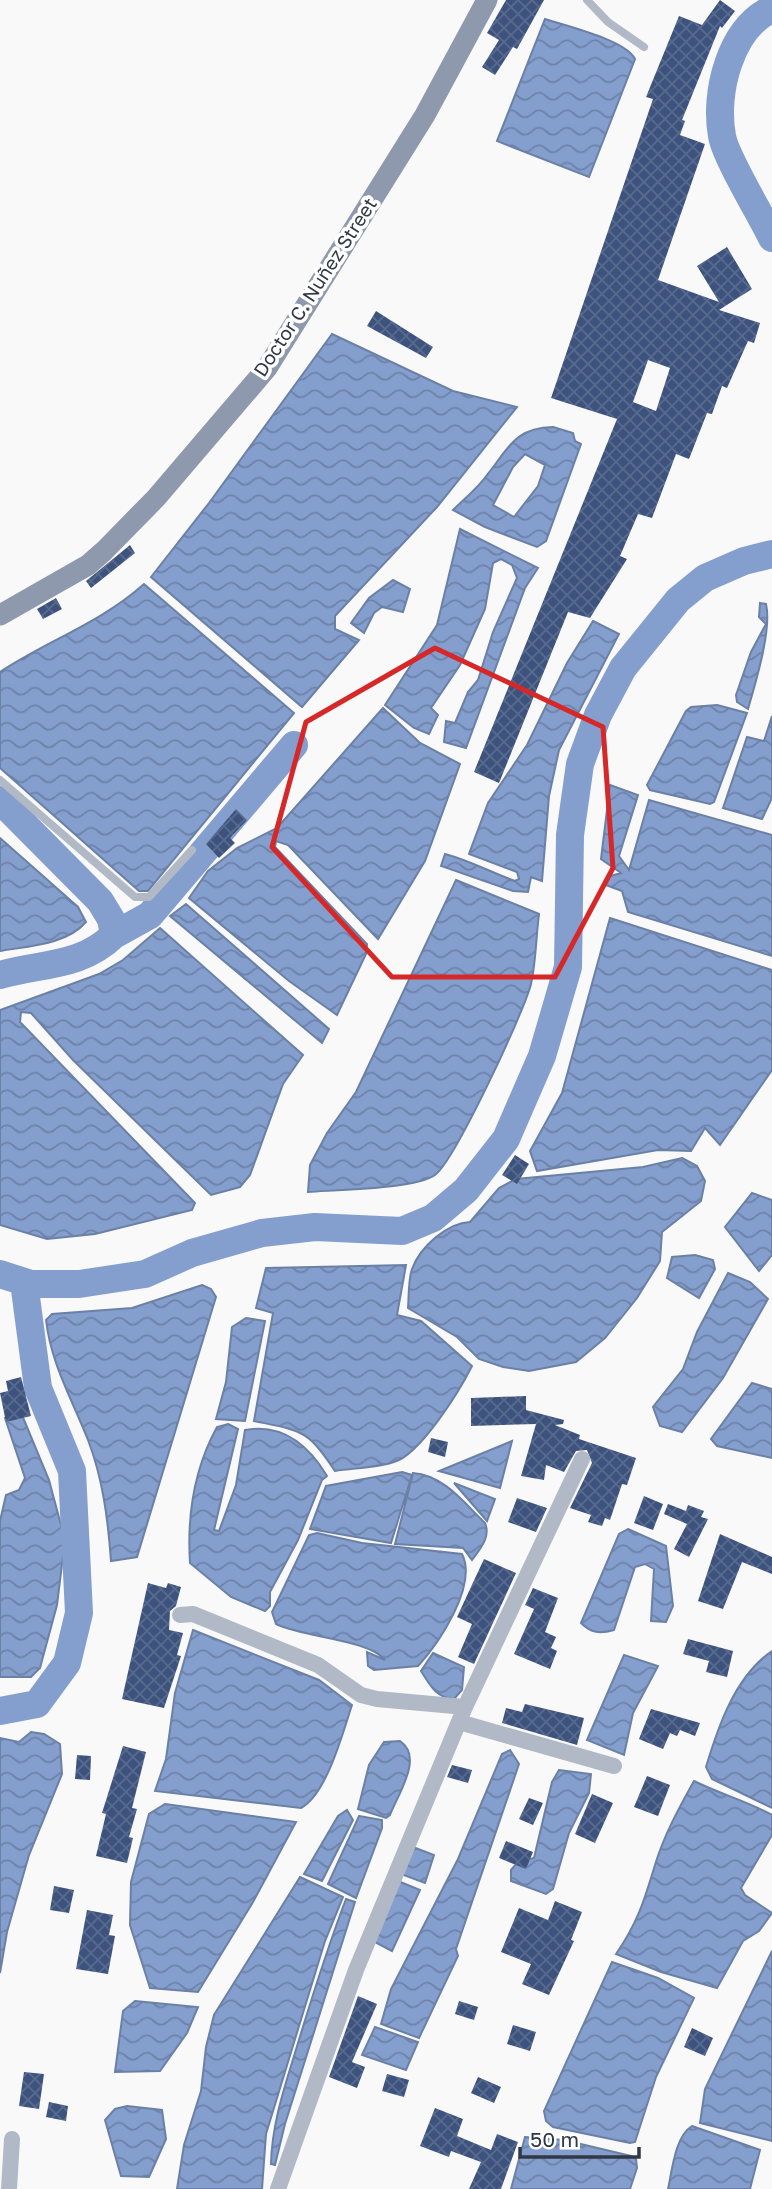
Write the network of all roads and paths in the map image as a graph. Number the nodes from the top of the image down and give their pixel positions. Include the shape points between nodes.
1 (487, 0) edge
2 (587, 0) edge
3 (644, 47) dead end
4 (0, 615) edge
5 (0, 780) edge
6 (192, 850) dead end
7 (582, 1459) dead end
8 (180, 1615) dead end
9 (462, 1714) junction
10 (614, 1766) dead end
11 (12, 2139) dead end
12 (9, 2189) edge
13 (278, 2189) edge

1 - 4 main road, Doctor C. Nuñez Street via 425,115 267,368 114,542 89,565
2 - 3 lane via 608,22
5 - 6 lane via 135,897 149,897
7 - 9 street
8 - 9 street via 193,1614 318,1665 361,1695
9 - 10 street
9 - 13 street via 356,1970
11 - 12 street

